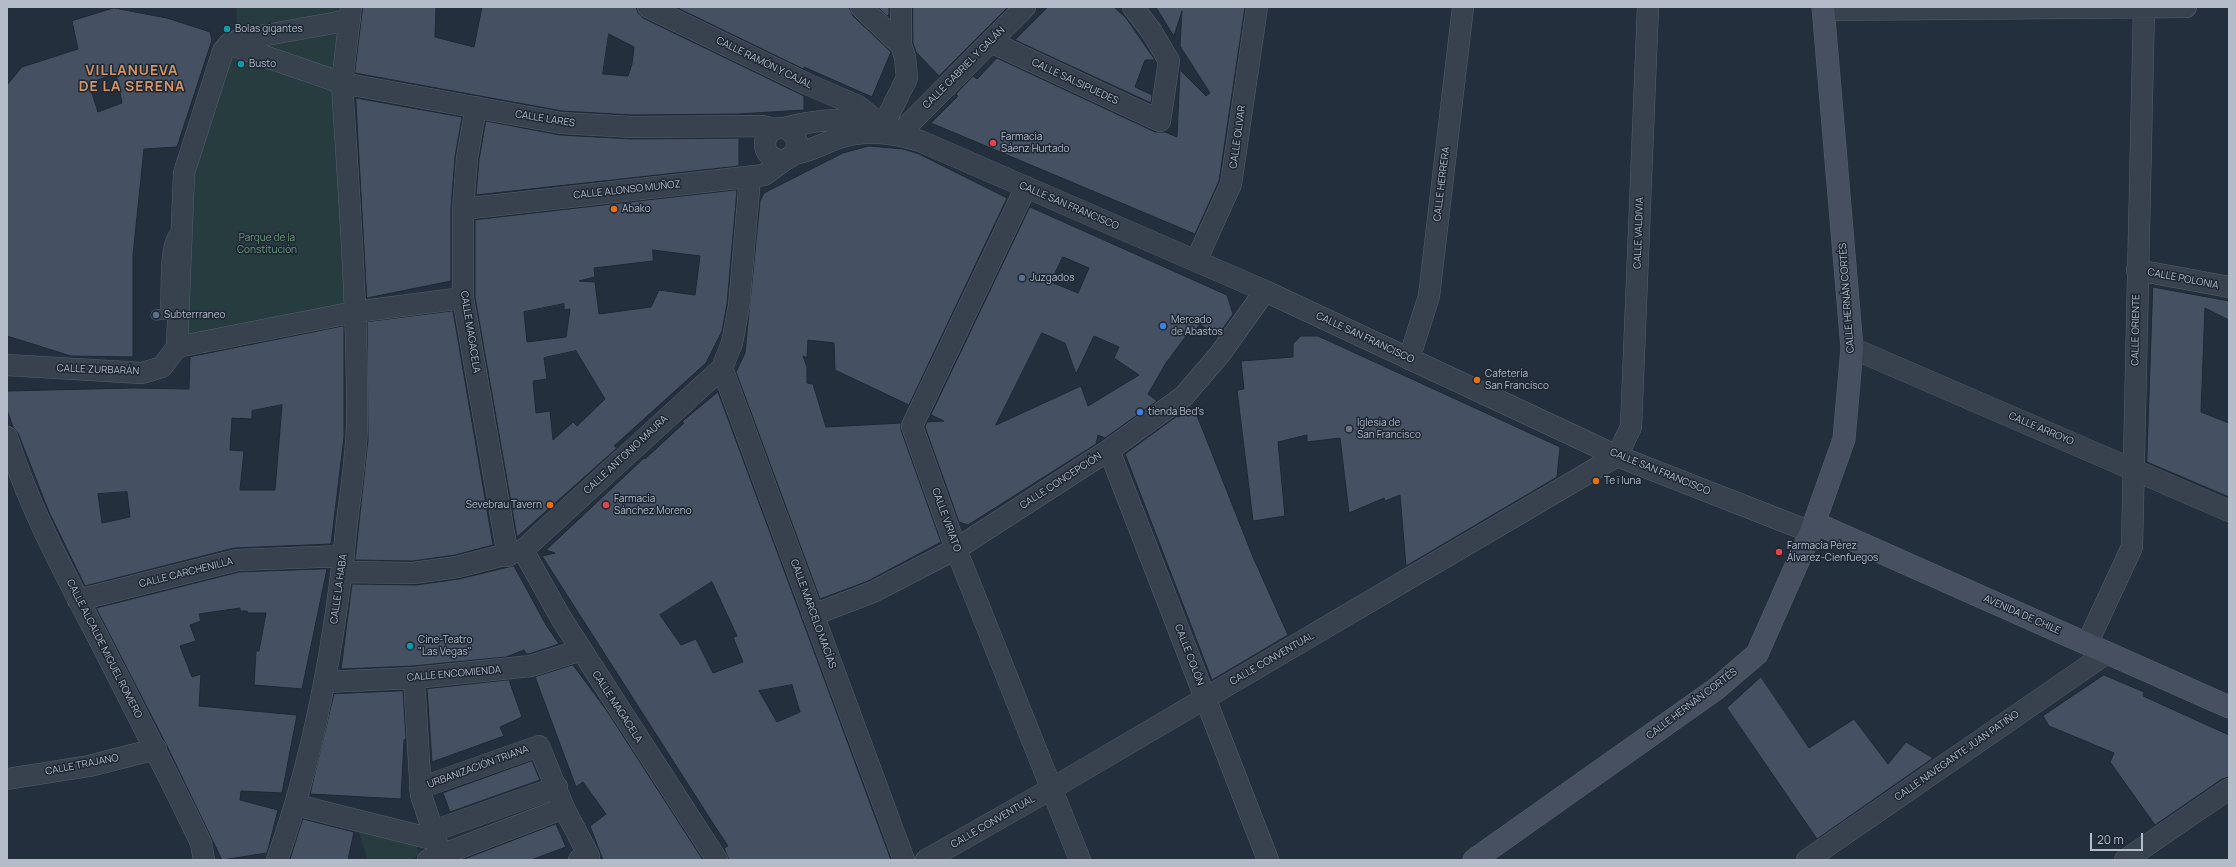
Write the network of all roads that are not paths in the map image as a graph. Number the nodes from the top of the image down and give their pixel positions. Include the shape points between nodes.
1 (648, 7) edge
2 (861, 7) edge
3 (901, 7) edge
4 (1026, 7) edge
5 (1133, 7) edge
6 (1257, 7) edge
7 (1463, 7) edge
8 (1648, 7) edge
9 (2186, 7) edge
10 (2144, 8) edge
11 (1823, 9) edge
12 (351, 14) edge
13 (238, 40) dead end
14 (991, 42) junction
15 (901, 45) junction
16 (907, 78) junction
17 (342, 83) junction
18 (929, 104) junction
19 (476, 107) junction
20 (888, 125) junction
21 (780, 129) junction
22 (920, 141) junction
23 (790, 157) junction
24 (750, 176) junction
25 (1026, 187) junction
26 (462, 209) junction
27 (182, 227) junction
28 (1196, 261) junction
29 (2137, 270) junction
30 (2229, 287) edge
31 (1265, 292) junction
32 (463, 298) junction
33 (355, 312) junction
34 (156, 315) dead end
35 (177, 347) junction
36 (1852, 348) junction
37 (1409, 359) junction
38 (7, 365) edge
39 (722, 368) junction
40 (7, 437) edge
41 (1109, 450) junction
42 (1618, 456) junction
43 (2132, 469) junction
44 (13, 473) edge
45 (2229, 511) edge
46 (1813, 527) junction
47 (956, 549) junction
48 (516, 553) junction
49 (343, 564) junction
50 (78, 600) junction
51 (813, 615) junction
52 (2087, 644) junction
53 (581, 650) junction
54 (2108, 653) junction
55 (414, 678) junction
56 (325, 682) junction
57 (1205, 698) junction
58 (2229, 707) edge
59 (156, 749) junction
60 (7, 779) edge
61 (420, 788) junction
62 (557, 788) junction
63 (2229, 788) edge
64 (1051, 789) junction
65 (296, 805) junction
66 (564, 808) junction
67 (434, 846) edge
68 (204, 860) edge
69 (277, 860) edge
70 (579, 860) edge
71 (717, 860) edge
72 (904, 860) edge
73 (926, 860) edge
74 (1080, 860) edge
75 (1268, 860) edge
76 (1474, 860) edge
77 (1807, 860) edge
78 (2125, 860) edge

1 - 20 street, CALLE RAMÓN Y CAJAL via 858,106
2 - 15 street
3 - 15 street
4 - 14 street, CALLE GABRIEL Y GALÁN
5 - 14 street, CALLE SALSIPUEDES via 1169,61 1160,122
6 - 28 street, CALLE OLIVAR via 1231,184
7 - 37 street, CALLE HERRERA via 1429,296
8 - 42 street, CALLE VALDIVIA via 1631,427
9 - 10 street
10 - 11 street
10 - 29 street, CALLE ORIENTE
11 - 36 street, CALLE HERNÁN CORTÉS
12 - 13 street
12 - 17 street
14 - 18 street, CALLE GABRIEL Y GALÁN
15 - 16 street
16 - 18 street
16 - 20 street
17 - 19 street, CALLE LARES
17 - 27 street via 229,44 223,50 184,173
17 - 33 street
18 - 20 street, CALLE GABRIEL Y GALÁN
19 - 21 street, CALLE LARES via 561,123 632,127 762,126
19 - 26 street, CALLE MAGACELA
20 - 21 street via 860,120 806,123
20 - 22 street, CALLE RAMÓN Y CAJAL
21 - 23 street via 770,132 765,142 768,152 776,159
22 - 23 street via 868,132 847,135 809,152
22 - 25 street, CALLE SAN FRANCISCO
23 - 24 street, CALLE ALONSO MUÑOZ via 764,175
24 - 26 street, CALLE ALONSO MUÑOZ
24 - 39 street, CALLE ANTONIO MAURA via 739,306 732,343
25 - 28 street, CALLE SAN FRANCISCO
25 - 47 street, CALLE VIRIATO via 912,426
26 - 32 street, CALLE MAGACELA
27 - 34 lane via 172,235 168,254 165,314
27 - 35 street
28 - 31 street, CALLE SAN FRANCISCO
29 - 30 street, CALLE POLONIA
29 - 43 street, CALLE ORIENTE
31 - 37 street, CALLE SAN FRANCISCO
31 - 41 street, CALLE CONCEPCIÓN via 1220,354 1184,396
32 - 33 street
32 - 48 street, CALLE MAGACELA
33 - 35 street
33 - 49 street, CALLE LA HABA via 357,428
35 - 38 street, CALLE ZURBARÁN via 162,367 142,373
36 - 43 street, CALLE ARROYO
36 - 46 street, CALLE HERNÁN CORTÉS via 1846,434
37 - 42 street, CALLE SAN FRANCISCO
39 - 48 street, CALLE ANTONIO MAURA
39 - 51 street, CALLE MARCELO MACÍAS
40 - 44 street, CALLE ALCALDE MIGUEL ROMERO
41 - 47 street, CALLE CONCEPCIÓN
41 - 57 street, CALLE COLÓN
42 - 46 street, CALLE SAN FRANCISCO
42 - 57 street, CALLE CONVENTUAL
43 - 45 street, CALLE ARROYO
43 - 52 street, CALLE ORIENTE via 2132,547
44 - 50 street, CALLE ALCALDE MIGUEL ROMERO
46 - 52 street, AVENIDA DE CHILE
46 - 76 street, CALLE HERNÁN CORTÉS via 1757,654 1716,689
47 - 51 street, CALLE CONCEPCIÓN via 873,592
47 - 64 street, CALLE VIRIATO
48 - 49 street via 457,567 414,573
48 - 53 street, CALLE MAGACELA
49 - 50 street, CALLE CARCHENILLA via 237,560
49 - 56 street, CALLE LA HABA
50 - 59 street, CALLE ALCALDE MIGUEL ROMERO
51 - 72 street, CALLE MARCELO MACÍAS
52 - 54 street, AVENIDA DE CHILE
53 - 55 street, CALLE ENCOMIENDA via 531,666
53 - 71 street, CALLE MAGACELA
54 - 58 street, AVENIDA DE CHILE
54 - 77 street, CALLE NAVEGANTE JUAN PATIÑO
55 - 56 street, CALLE ENCOMIENDA
55 - 61 street, URBANIZACIÓN TRIANA
56 - 65 street, CALLE LA HABA
57 - 64 street, CALLE CONVENTUAL
57 - 75 street, CALLE COLÓN
59 - 60 street, CALLE TRAJANO via 89,766
59 - 68 street, CALLE ALCALDE MIGUEL ROMERO via 201,844
61 - 62 street, URBANIZACIÓN TRIANA via 538,746
61 - 67 street, URBANIZACIÓN TRIANA
62 - 66 street, URBANIZACIÓN TRIANA
62 - 67 street
63 - 78 street
64 - 73 street, CALLE CONVENTUAL
64 - 74 street, CALLE VIRIATO
65 - 67 street
65 - 69 street, CALLE LA HABA
66 - 67 street
66 - 70 street, URBANIZACIÓN TRIANA via 589,856

